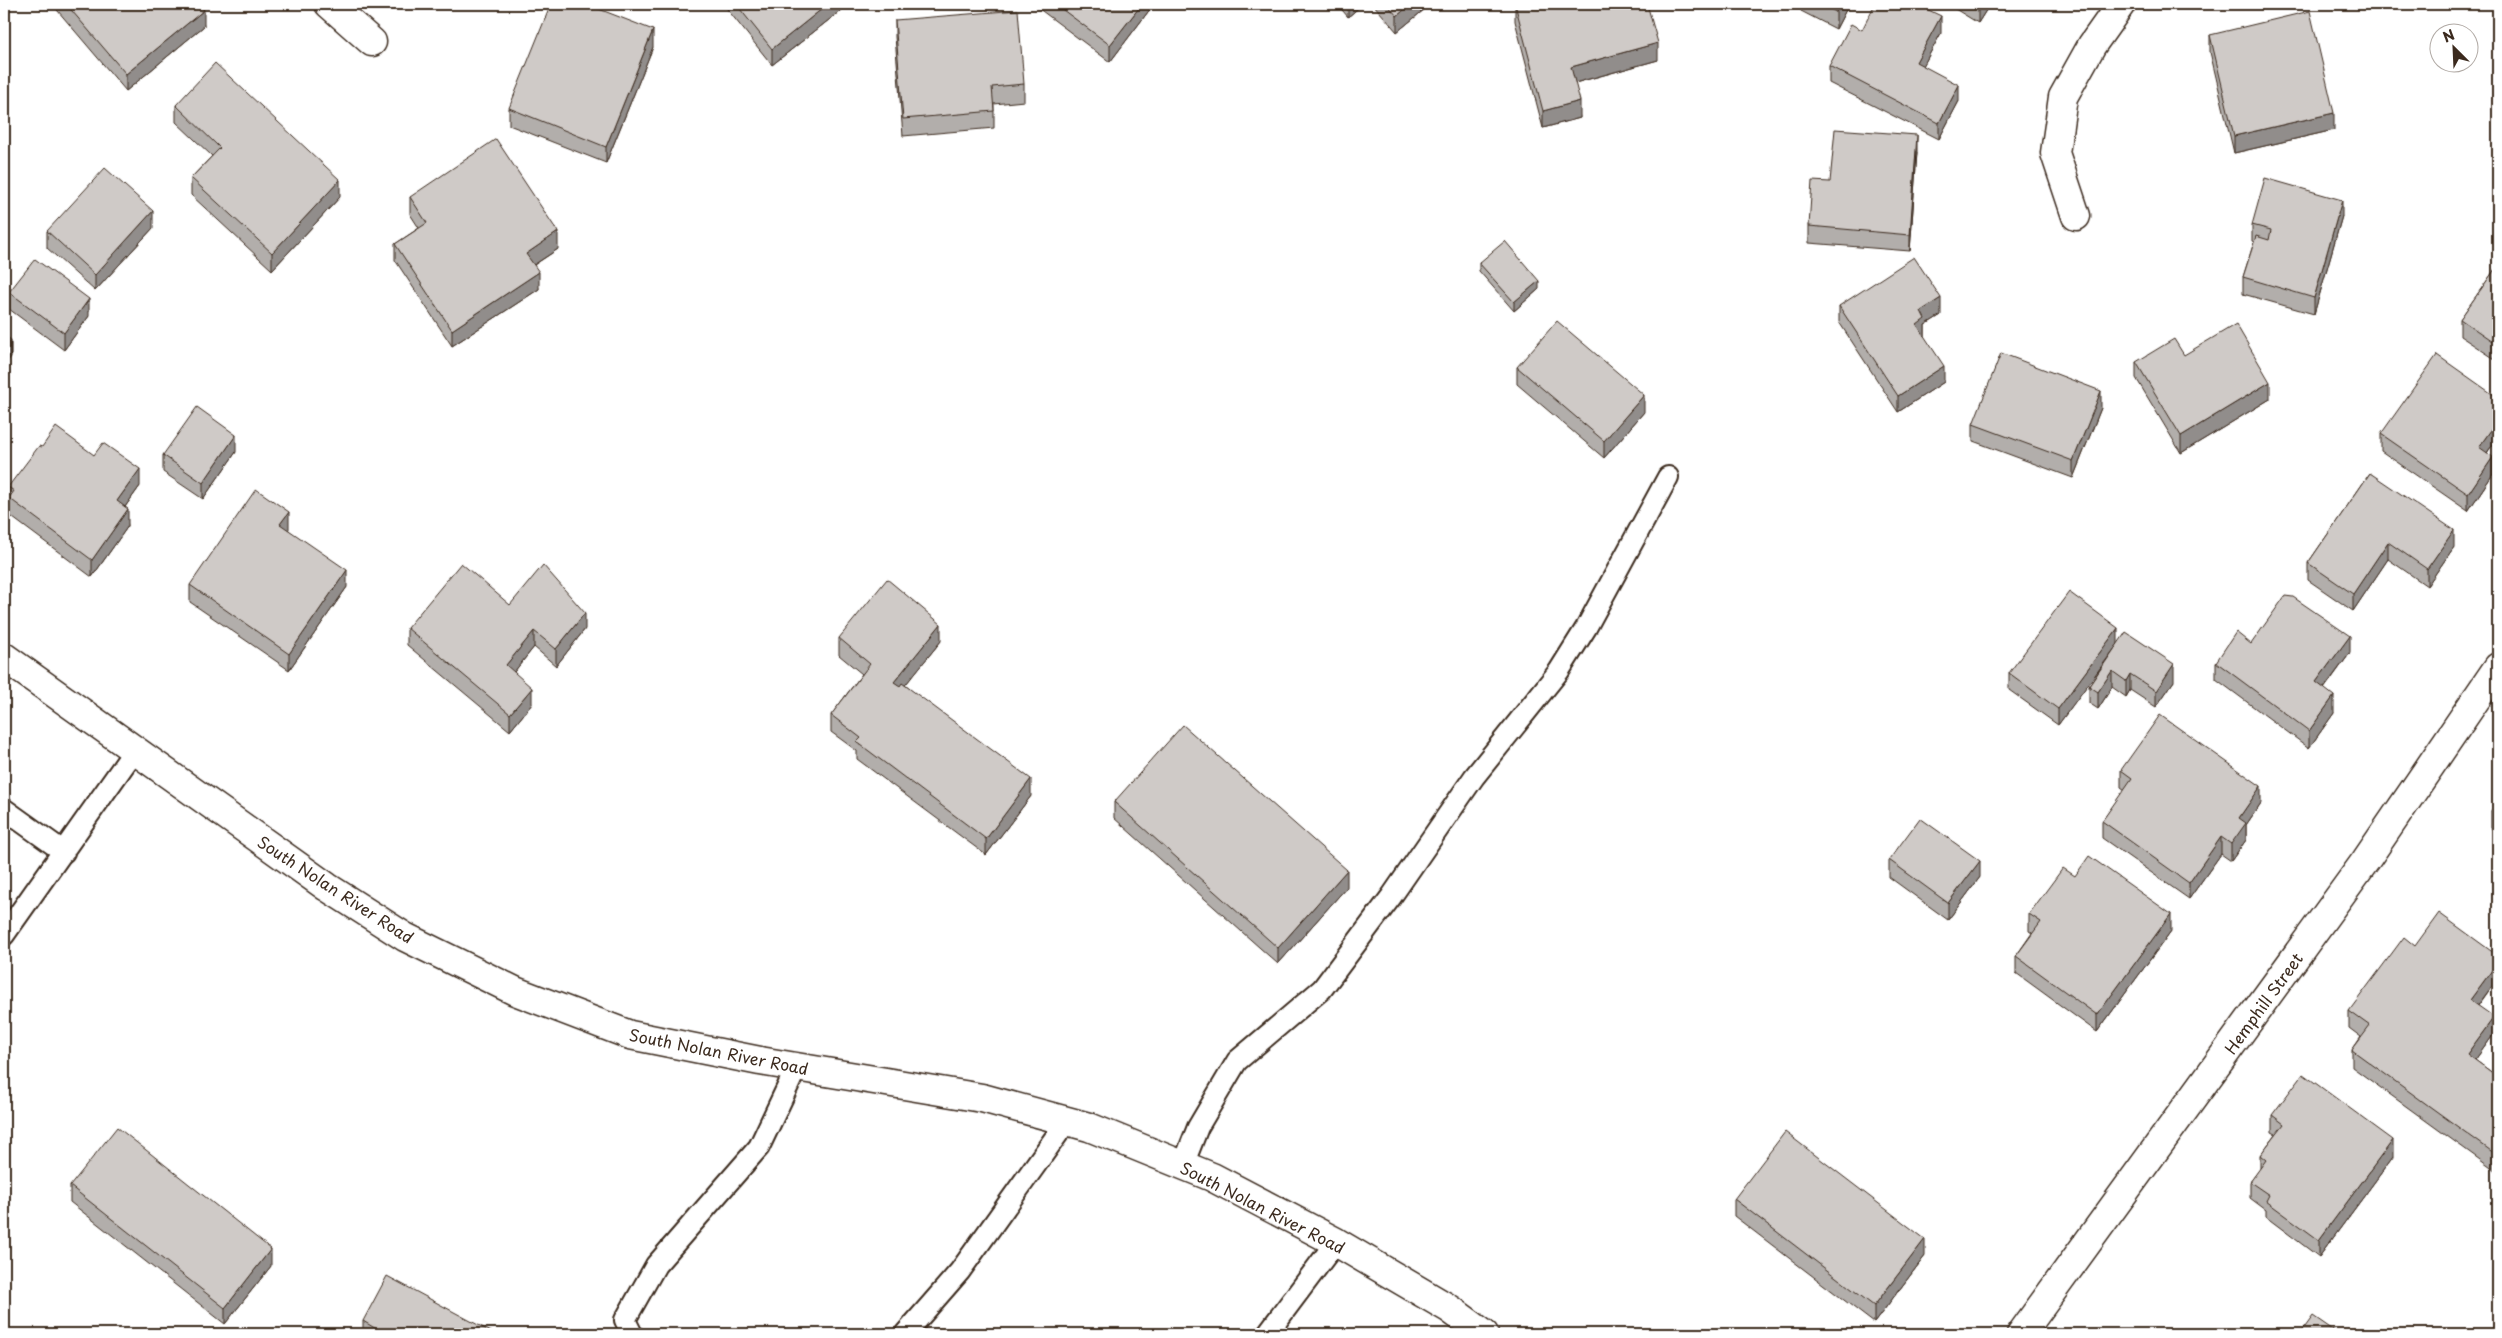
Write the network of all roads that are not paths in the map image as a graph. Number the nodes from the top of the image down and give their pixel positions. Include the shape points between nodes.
1 (329, 4) edge
2 (2121, 4) edge
3 (372, 42) dead end
4 (2076, 216) dead end
5 (1668, 476) dead end
6 (4, 657) edge
7 (2498, 667) edge
8 (134, 751) junction
9 (4, 808) edge
10 (64, 852) junction
11 (4, 935) edge
12 (797, 1067) junction
13 (1067, 1121) junction
14 (1183, 1165) junction
15 (1336, 1242) junction
16 (632, 1334) edge
17 (905, 1334) edge
18 (1267, 1334) edge
19 (1484, 1334) edge
20 (2021, 1334) edge

1 - 3 main road
2 - 4 main road via 2092,45 2063,97 2055,153
5 - 14 lane via 1586,628 1559,671 1474,777 1322,989 1237,1061 1198,1127
6 - 8 main road, South Nolan River Road
7 - 20 main road, Hemphill Street via 2366,860
8 - 10 lane
8 - 12 main road, South Nolan River Road via 327,887 405,937 515,992 630,1035
9 - 10 lane
10 - 11 lane
12 - 13 main road, South Nolan River Road via 982,1098
12 - 16 lane via 759,1147 656,1265 626,1320
13 - 14 main road, South Nolan River Road
13 - 17 lane via 960,1271
14 - 15 main road, South Nolan River Road
15 - 18 lane
15 - 19 main road, South Nolan River Road

